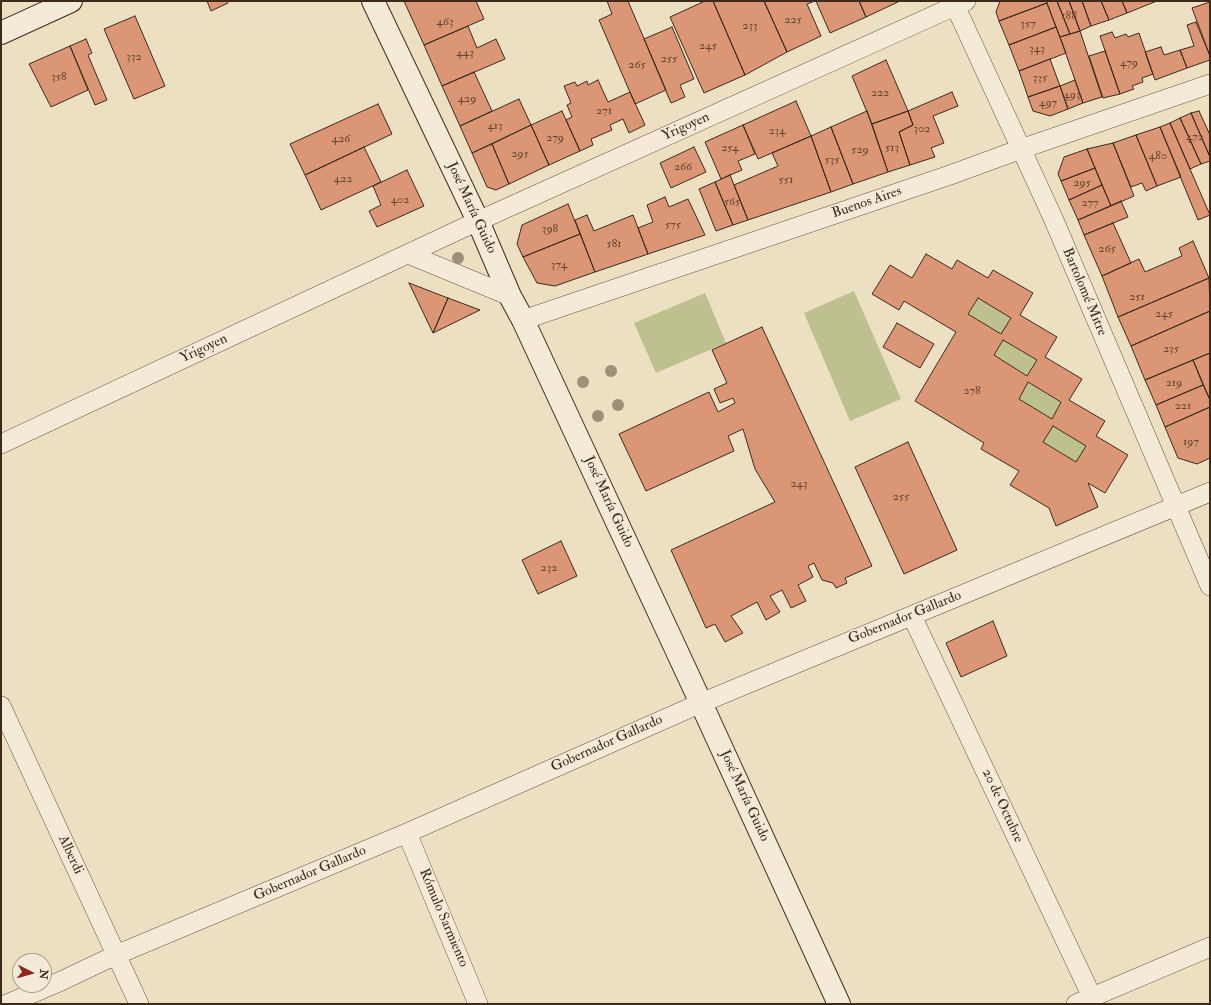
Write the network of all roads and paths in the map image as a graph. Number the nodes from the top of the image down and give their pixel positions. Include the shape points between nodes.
1 (71, 1) edge
2 (373, 1) edge
3 (958, 3) edge
4 (1, 32) edge
5 (1210, 84) edge
6 (1021, 149) junction
7 (478, 220) junction
8 (408, 254) junction
9 (510, 296) junction
10 (523, 320) junction
11 (1, 444) edge
12 (1210, 492) edge
13 (1175, 506) junction
14 (1210, 586) edge
15 (912, 616) junction
16 (701, 703) junction
17 (1, 706) edge
18 (407, 833) junction
19 (1210, 947) edge
20 (116, 955) junction
21 (1084, 1001) edge
22 (7, 1004) edge
23 (139, 1004) edge
24 (478, 1004) edge
25 (839, 1004) edge

1 - 4 main road
2 - 7 main road, José María Guido
3 - 6 street, Bartolomé Mitre
3 - 7 street, Yrigoyen
5 - 6 street, Buenos Aires
6 - 10 street, Buenos Aires via 943,178
6 - 13 street, Bartolomé Mitre via 1053,218
7 - 8 street, Yrigoyen
7 - 9 main road, José María Guido
8 - 9 street
8 - 11 street, Yrigoyen
9 - 10 main road, José María Guido
10 - 16 main road, José María Guido
12 - 13 street, Gobernador Gallardo
13 - 14 street, Bartolomé Mitre
13 - 15 street, Gobernador Gallardo
15 - 16 street, Gobernador Gallardo
15 - 21 street, 20 de Octubre
16 - 18 street, Gobernador Gallardo
16 - 25 main road, José María Guido
17 - 20 street, Alberdi
18 - 20 street, Gobernador Gallardo
18 - 24 street, Rómulo Sarmiento
19 - 21 street
20 - 22 street, Gobernador Gallardo
20 - 23 street, Alberdi

